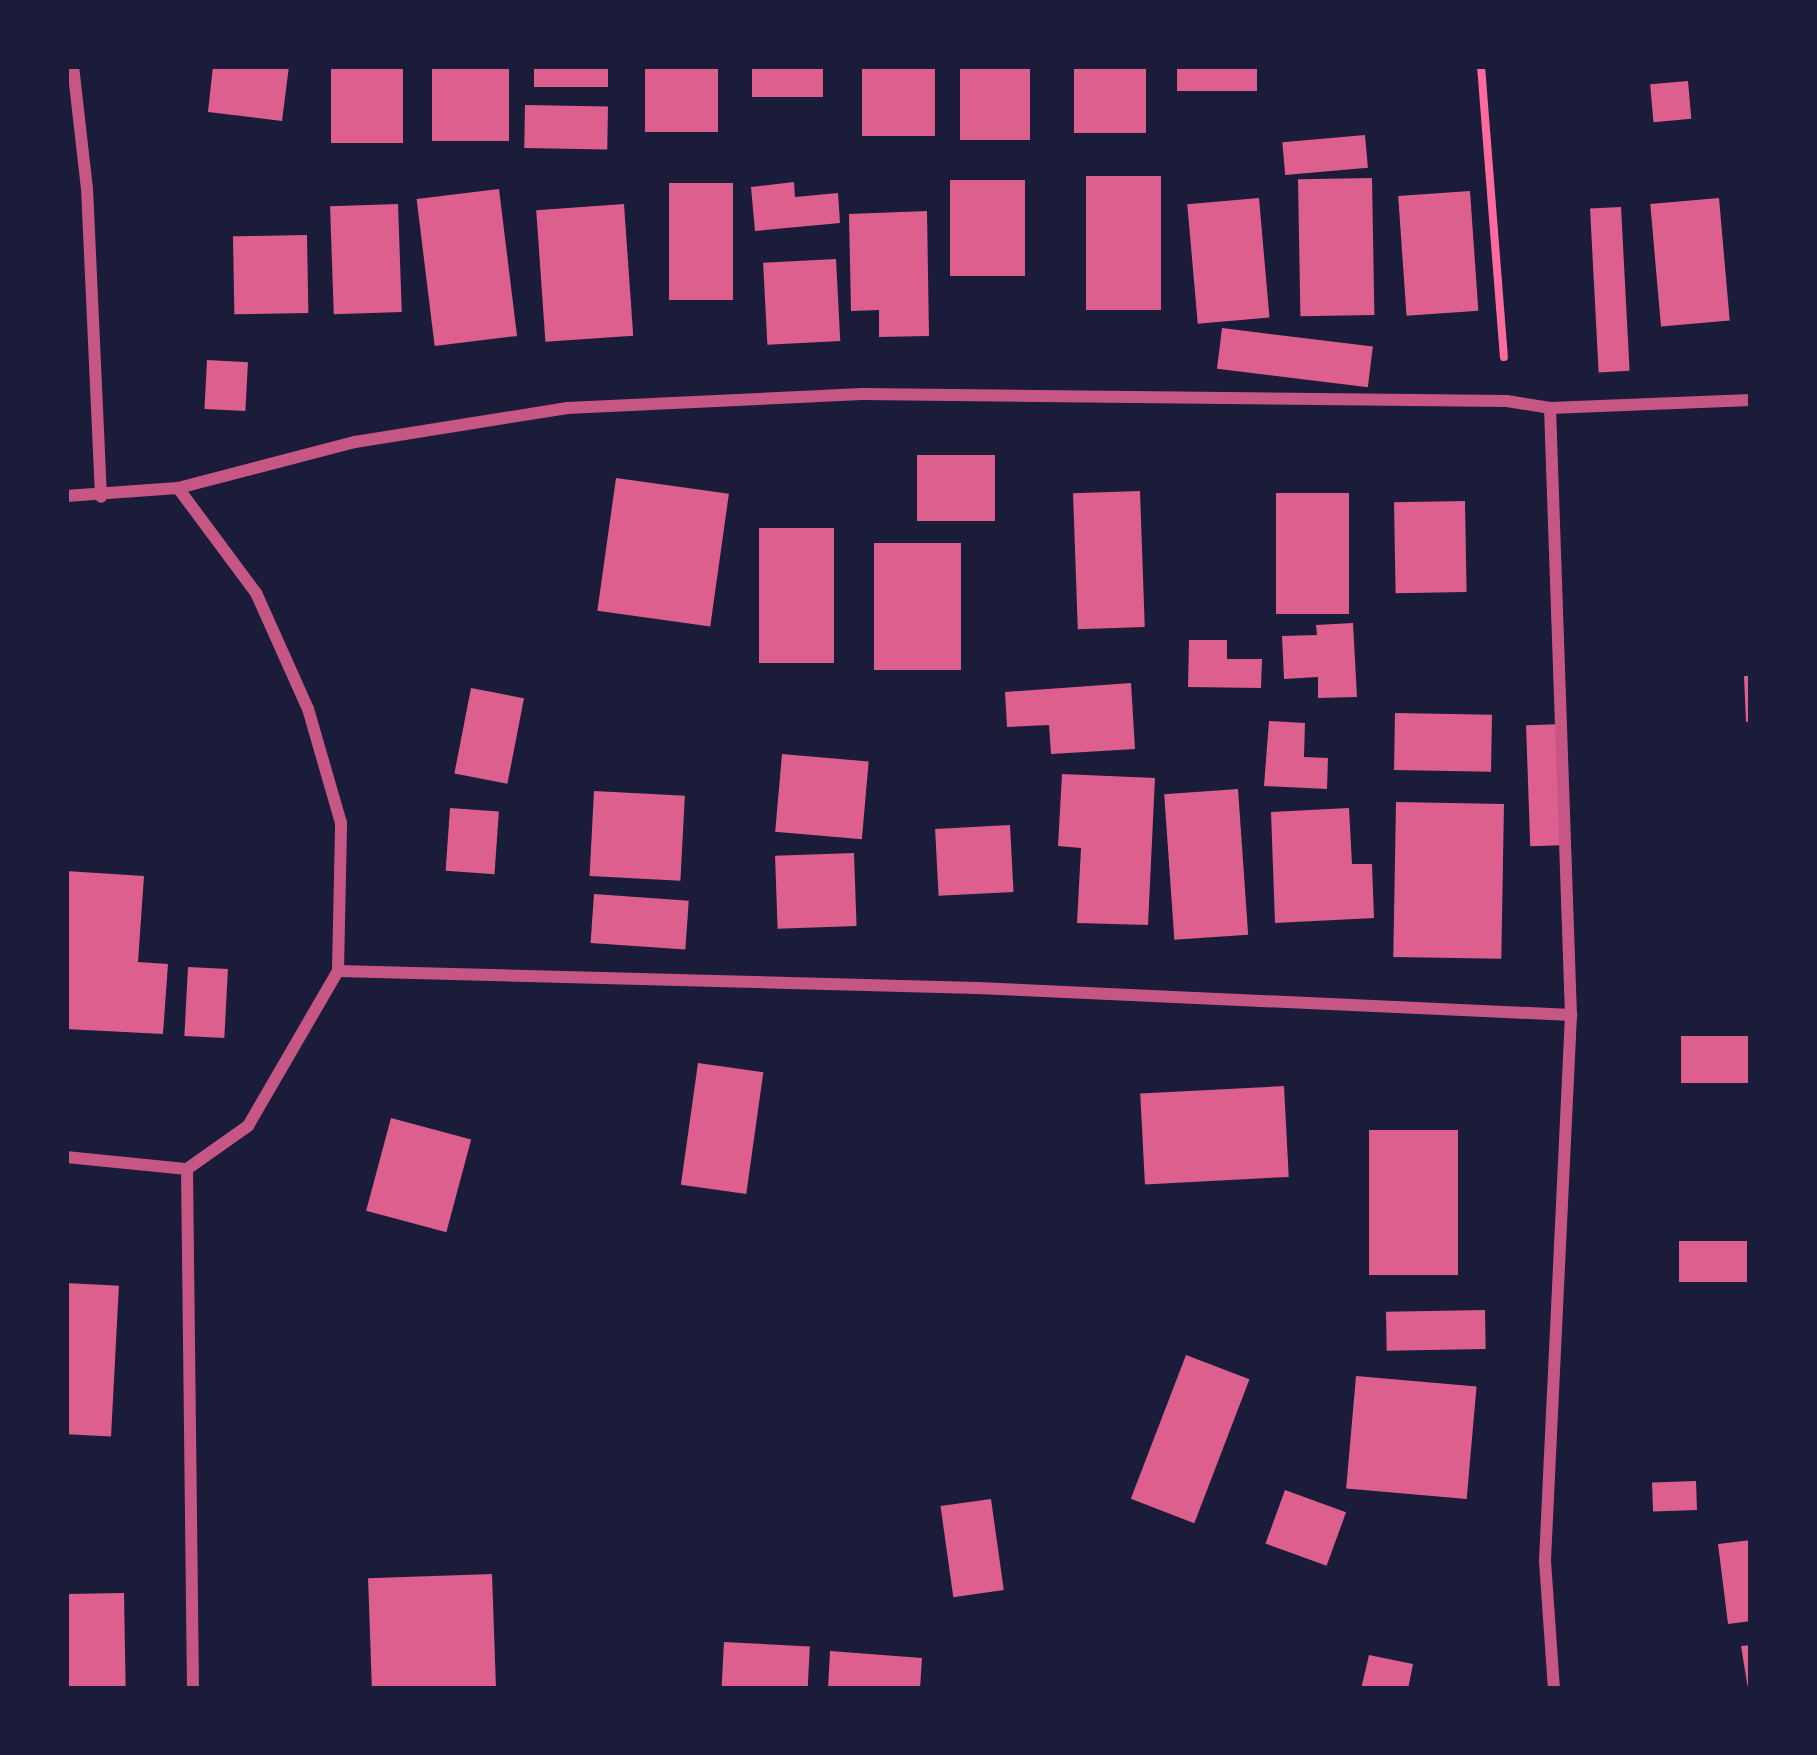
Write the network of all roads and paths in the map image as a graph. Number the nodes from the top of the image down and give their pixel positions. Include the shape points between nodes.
1 (73, 66) edge
2 (1481, 66) edge
3 (1751, 400) edge
4 (1507, 401) junction
5 (1550, 408) junction
6 (178, 488) junction
7 (66, 496) edge
8 (101, 497) junction
9 (338, 971) junction
10 (1571, 1015) junction
11 (66, 1157) edge
12 (187, 1169) junction
13 (193, 1689) edge
14 (1554, 1689) edge

1 - 8 street via 87,188
2 - 4 path
3 - 5 street
4 - 5 street
4 - 6 street via 862,394 567,408 355,442
5 - 10 street
6 - 8 street
6 - 9 street via 256,593 308,709 341,823
7 - 8 street
9 - 10 street
9 - 12 street via 248,1126
10 - 14 street via 1545,1561
11 - 12 street
12 - 13 street

